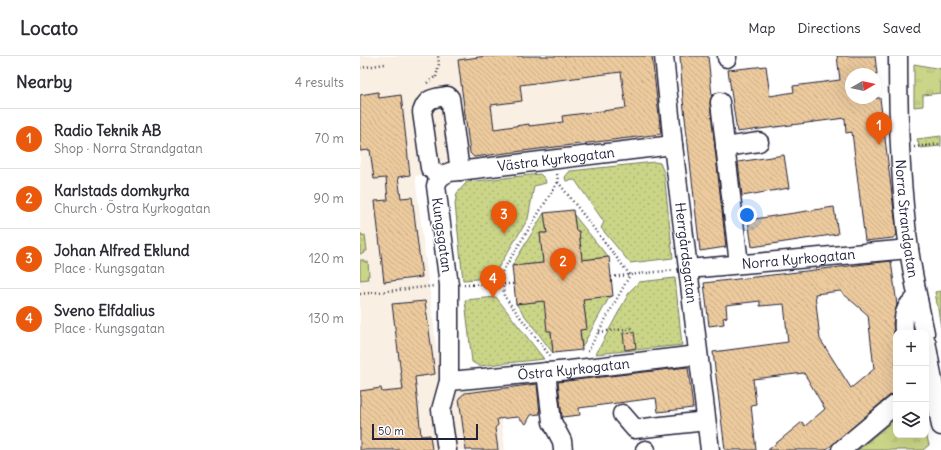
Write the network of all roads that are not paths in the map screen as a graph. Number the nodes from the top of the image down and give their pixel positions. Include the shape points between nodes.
1 (664, 56) edge
2 (898, 56) edge
3 (720, 102) dead end
4 (759, 142) dead end
5 (673, 145) junction
6 (725, 147) junction
7 (460, 171) junction
8 (440, 177) junction
9 (909, 249) junction
10 (738, 264) junction
11 (688, 269) junction
12 (918, 299) junction
13 (904, 330) edge
14 (924, 330) edge
15 (698, 355) junction
16 (929, 358) edge
17 (548, 364) junction
18 (448, 387) junction
19 (893, 407) edge
20 (622, 414) dead end
21 (706, 421) junction
22 (941, 426) edge
23 (447, 450) edge
24 (563, 450) edge
25 (710, 450) edge
26 (841, 450) edge

1 - 5 street, Herrgårdsgatan
2 - 9 street, Norra Strandgatan via 900,149
3 - 6 street
4 - 6 street
5 - 7 street, Västra Kyrkogatan
5 - 11 street, Herrgårdsgatan
6 - 10 street
7 - 8 street, Västra Kyrkogatan
7 - 8 street, Kungsgatan via 450,98 433,98 424,105 422,112 430,168
8 - 18 street, Kungsgatan via 436,186 449,285
9 - 10 street, Norra Kyrkogatan
9 - 12 street, Norra Strandgatan
10 - 11 street, Norra Kyrkogatan
11 - 15 street, Herrgårdsgatan
12 - 13 street via 911,302 907,308
12 - 14 street, Norra Strandgatan
15 - 17 street, Östra Kyrkogatan
15 - 21 street, Herrgårdsgatan
16 - 22 street
17 - 18 street, Östra Kyrkogatan
17 - 24 street via 552,422 562,441
18 - 23 street, Kungsgatan via 441,410
19 - 26 street
20 - 21 street via 635,428
21 - 25 street, Herrgårdsgatan

